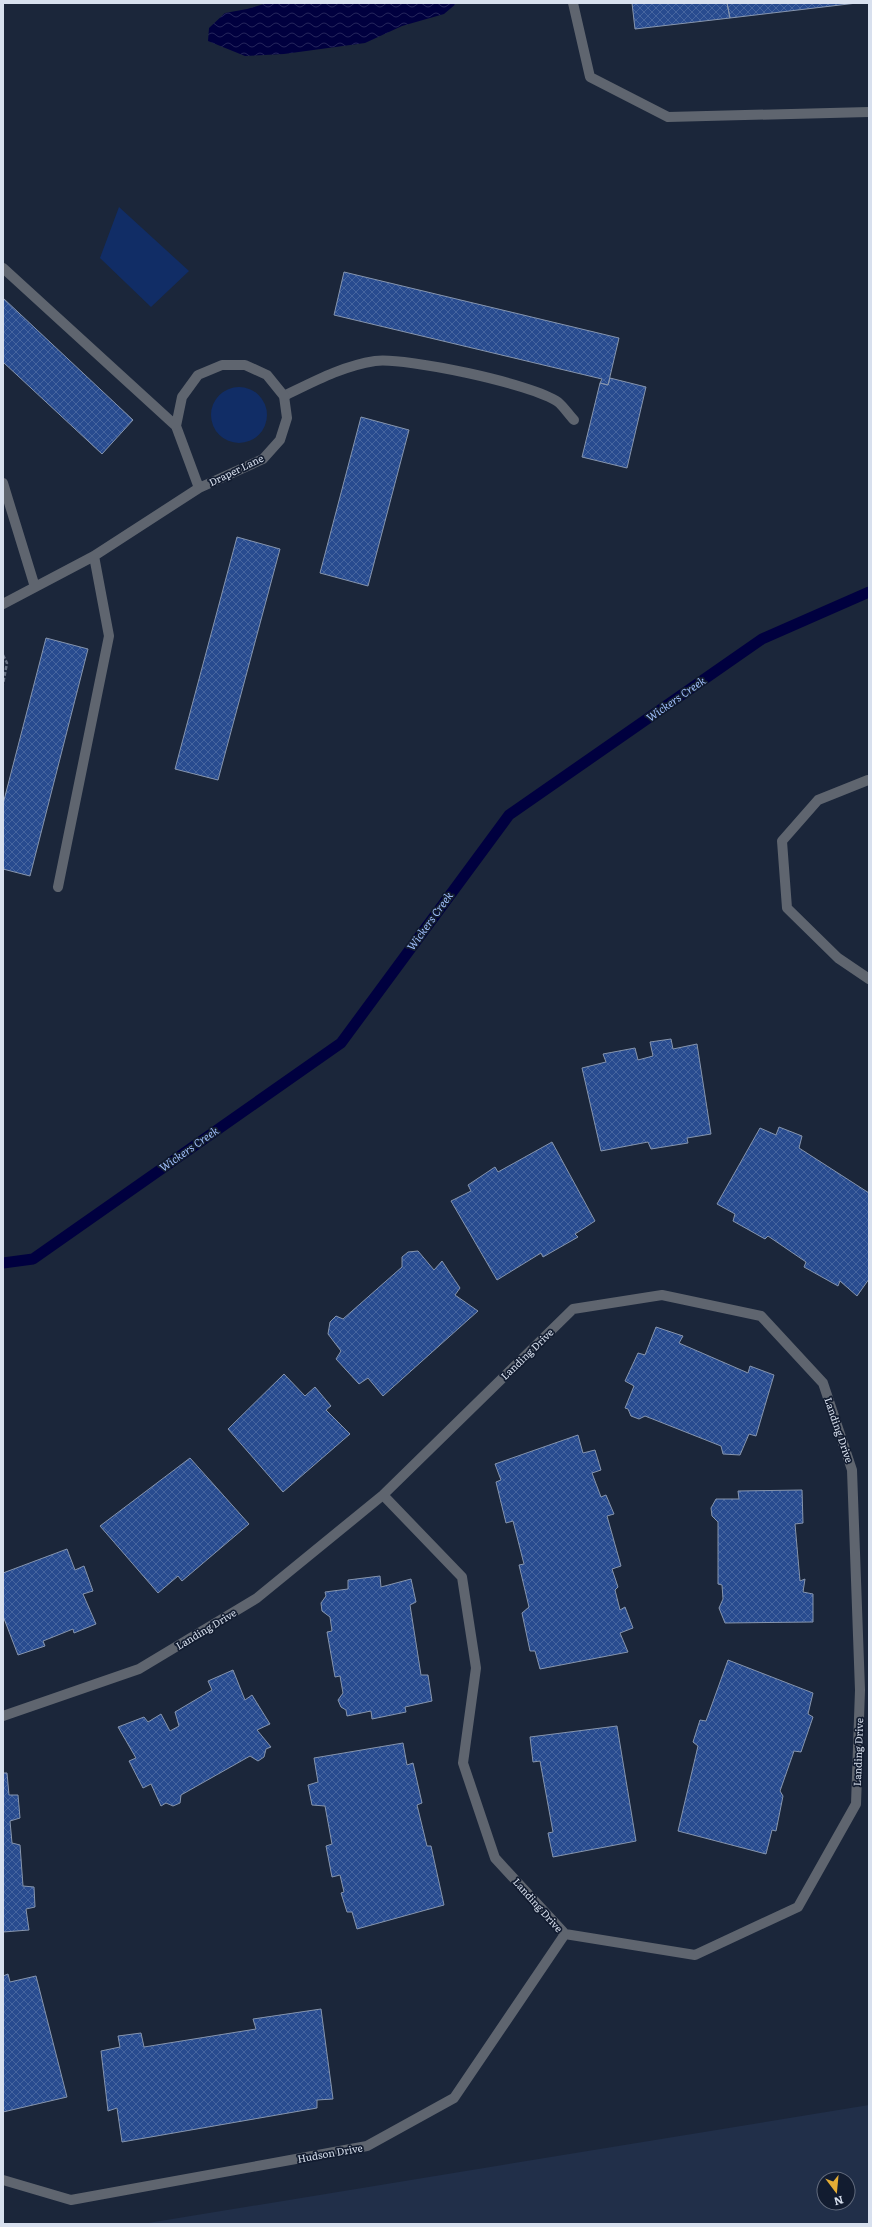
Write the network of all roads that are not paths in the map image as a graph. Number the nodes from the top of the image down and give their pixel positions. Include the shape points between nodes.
1 (573, 3) edge
2 (869, 112) edge
3 (3, 268) edge
4 (284, 396) junction
5 (574, 420) dead end
6 (176, 426) junction
7 (3, 483) edge
8 (199, 488) junction
9 (94, 556) junction
10 (35, 587) junction
11 (3, 604) edge
12 (868, 780) dead end
13 (58, 887) dead end
14 (869, 979) edge
15 (383, 1495) junction
16 (864, 1689) edge
17 (3, 1716) edge
18 (565, 1934) junction
19 (3, 2180) edge

1 - 2 street via 590,77 668,117
3 - 6 street, Draper Lane
4 - 5 street via 343,369 376,361 407,361 539,392 558,402
4 - 6 street via 267,375 245,365 222,365 198,375 182,397
4 - 8 street, Draper Lane via 287,418 280,440 263,459
6 - 8 street, Draper Lane
7 - 10 street
8 - 9 street, Draper Lane
9 - 10 street, Draper Lane
9 - 13 street via 109,636
10 - 11 street, Draper Lane
12 - 14 street via 818,800 782,841 787,908 838,958
15 - 16 street, Landing Drive via 573,1309 662,1295 761,1316 823,1383 852,1470
15 - 17 street, Landing Drive via 257,1598 139,1669
15 - 18 street, Landing Drive via 462,1577 476,1668 463,1763 495,1858
16 - 18 street, Landing Drive via 856,1804 798,1907 695,1955
18 - 19 street, Hudson Drive via 454,2098 367,2146 71,2200

